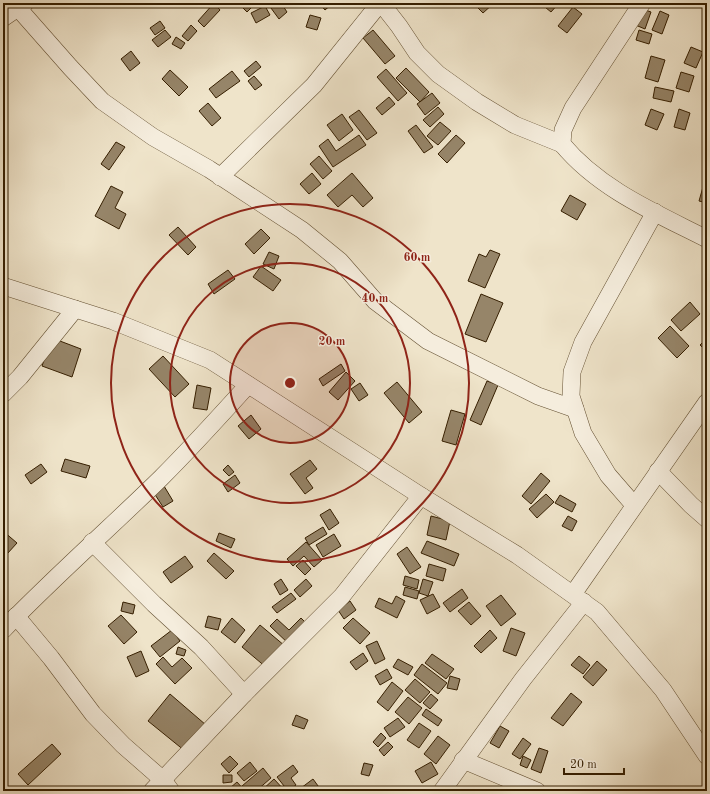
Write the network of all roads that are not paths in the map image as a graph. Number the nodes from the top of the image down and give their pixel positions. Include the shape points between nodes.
1 (380, 3) edge
2 (642, 3) edge
3 (19, 5) edge
4 (3, 18) edge
5 (562, 144) junction
6 (220, 177) junction
7 (655, 212) junction
8 (707, 239) edge
9 (3, 286) edge
10 (75, 309) junction
11 (248, 384) junction
12 (3, 394) edge
13 (707, 402) edge
14 (575, 409) junction
15 (658, 471) junction
16 (421, 496) junction
17 (634, 505) junction
18 (707, 519) edge
19 (92, 542) junction
20 (578, 598) junction
21 (16, 616) junction
22 (3, 629) edge
23 (244, 694) junction
24 (707, 756) edge
25 (464, 760) junction
26 (162, 787) edge
27 (442, 791) edge
28 (537, 791) edge

1 - 5 street via 417,53 438,74 476,102 515,125
1 - 6 street via 314,86
2 - 5 street via 573,108 563,130
3 - 4 street
3 - 6 street via 102,101 153,138
5 - 7 street via 573,157 604,183
6 - 14 street via 302,230 340,260 375,301 428,341 538,396
7 - 8 street
7 - 14 street via 583,342 572,372 571,396
9 - 10 street
10 - 11 street via 113,321 210,360
10 - 12 street
11 - 16 street
11 - 19 street via 162,477
13 - 15 street
14 - 17 street via 583,433 608,475
15 - 17 street
15 - 18 street
16 - 20 street via 517,555
16 - 23 street via 342,596
17 - 20 street
19 - 21 street
19 - 23 street via 201,647
20 - 24 street via 597,612 663,690
20 - 25 street
21 - 22 street
21 - 26 street via 93,714
23 - 26 street
25 - 27 street
25 - 28 street

